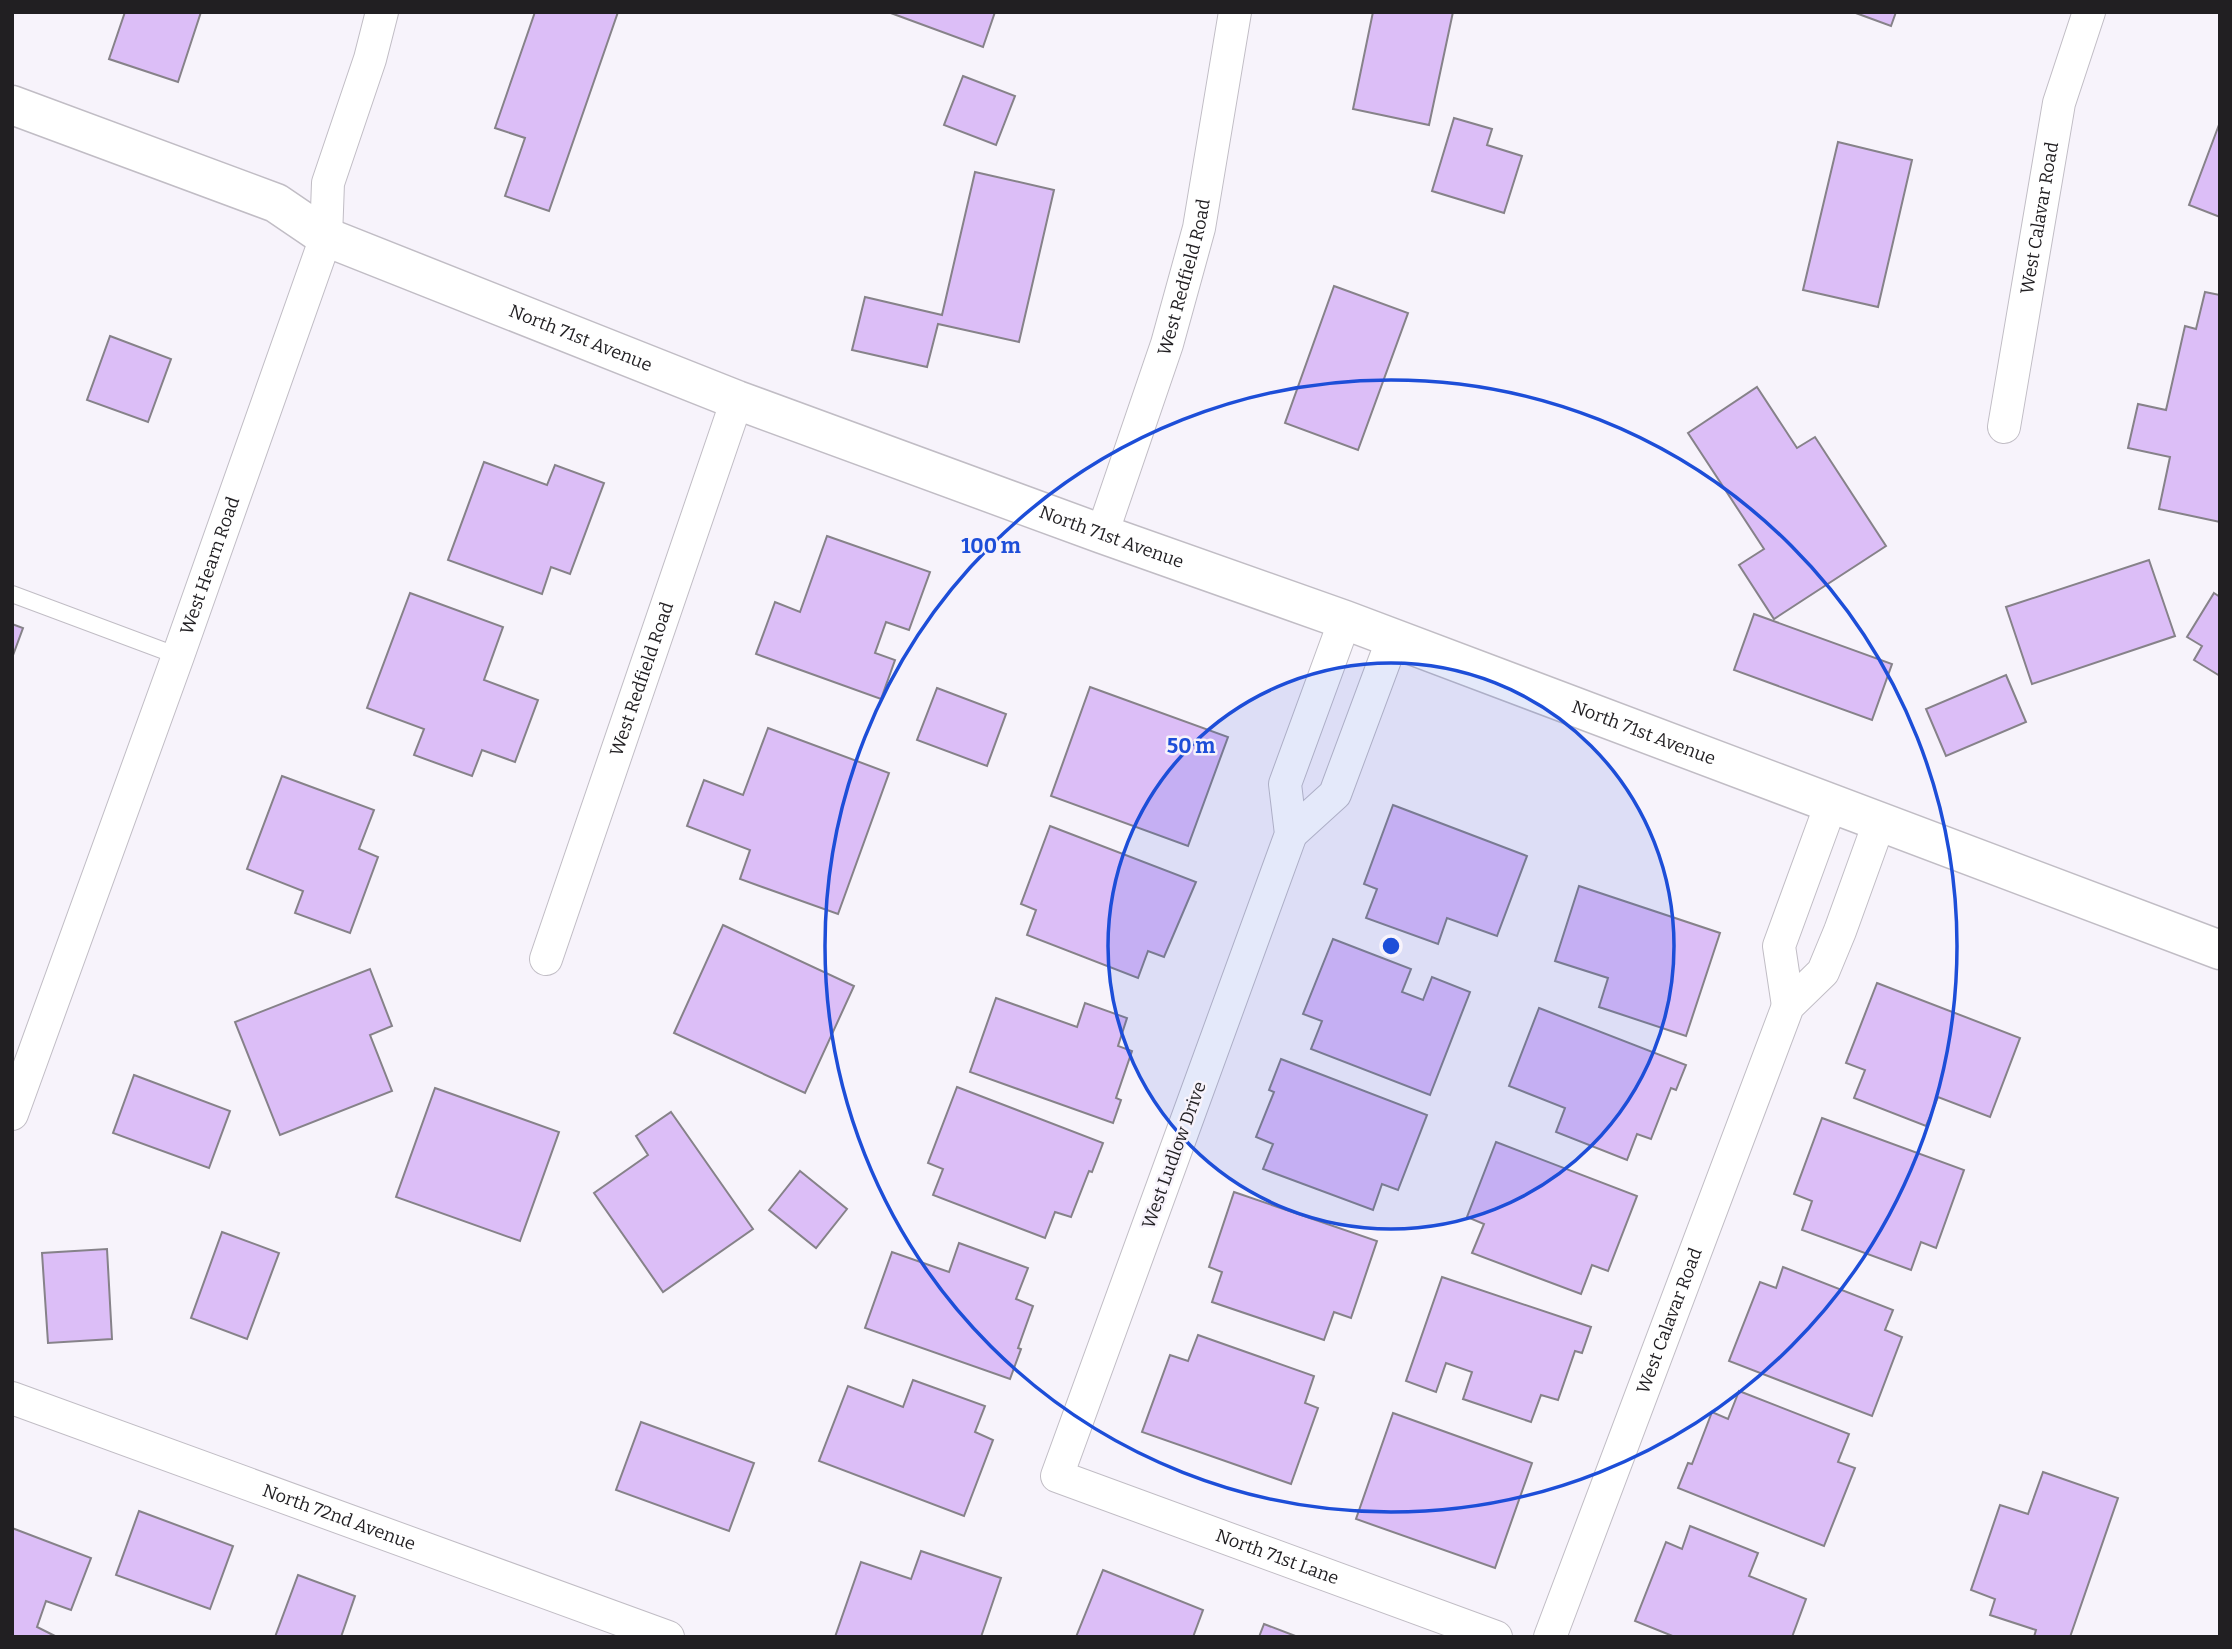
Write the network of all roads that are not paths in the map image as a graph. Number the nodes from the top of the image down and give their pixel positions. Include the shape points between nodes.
1 (382, 12) edge
2 (1235, 12) edge
3 (2089, 12) edge
4 (12, 105) edge
5 (326, 237) junction
6 (737, 400) junction
7 (2004, 427) dead end
8 (1102, 534) junction
9 (12, 594) edge
10 (1345, 620) junction
11 (1393, 638) junction
12 (178, 656) junction
13 (1303, 731) junction
14 (1352, 748) junction
15 (1831, 804) junction
16 (1880, 823) junction
17 (1290, 834) junction
18 (1790, 916) junction
19 (1840, 931) junction
20 (2220, 950) edge
21 (546, 959) dead end
22 (1788, 1006) junction
23 (12, 1114) edge
24 (12, 1398) edge
25 (1057, 1476) joint
26 (668, 1637) edge
27 (1496, 1637) edge
28 (1549, 1637) edge

1 - 5 street, West Hearn Road via 328,183
2 - 8 street, West Redfield Road via 1199,228 1167,344
3 - 7 street, West Calavar Road via 2059,103
4 - 5 street, North 71st Avenue via 276,203
5 - 6 street, North 71st Avenue
5 - 12 street, West Hearn Road
6 - 8 street, North 71st Avenue
6 - 21 street, West Redfield Road
8 - 10 street, North 71st Avenue
9 - 12 lane
10 - 11 street, North 71st Avenue
10 - 13 street, West Ludlow Drive
11 - 14 street, West Ludlow Drive
11 - 15 street, North 71st Avenue
12 - 23 street, West Hearn Road
13 - 14 street
13 - 17 street, West Ludlow Drive via 1285,784
14 - 17 street, West Ludlow Drive via 1335,794
15 - 16 street, North 71st Avenue
15 - 18 street, West Calavar Road
16 - 19 street, West Calavar Road
16 - 20 street, North 71st Avenue
17 - 25 street, West Ludlow Drive
18 - 19 street
18 - 22 street, West Calavar Road via 1779,946
19 - 22 street, West Calavar Road via 1823,972
22 - 28 street, West Calavar Road
24 - 26 street, North 72nd Avenue
25 - 27 street, North 71st Lane

